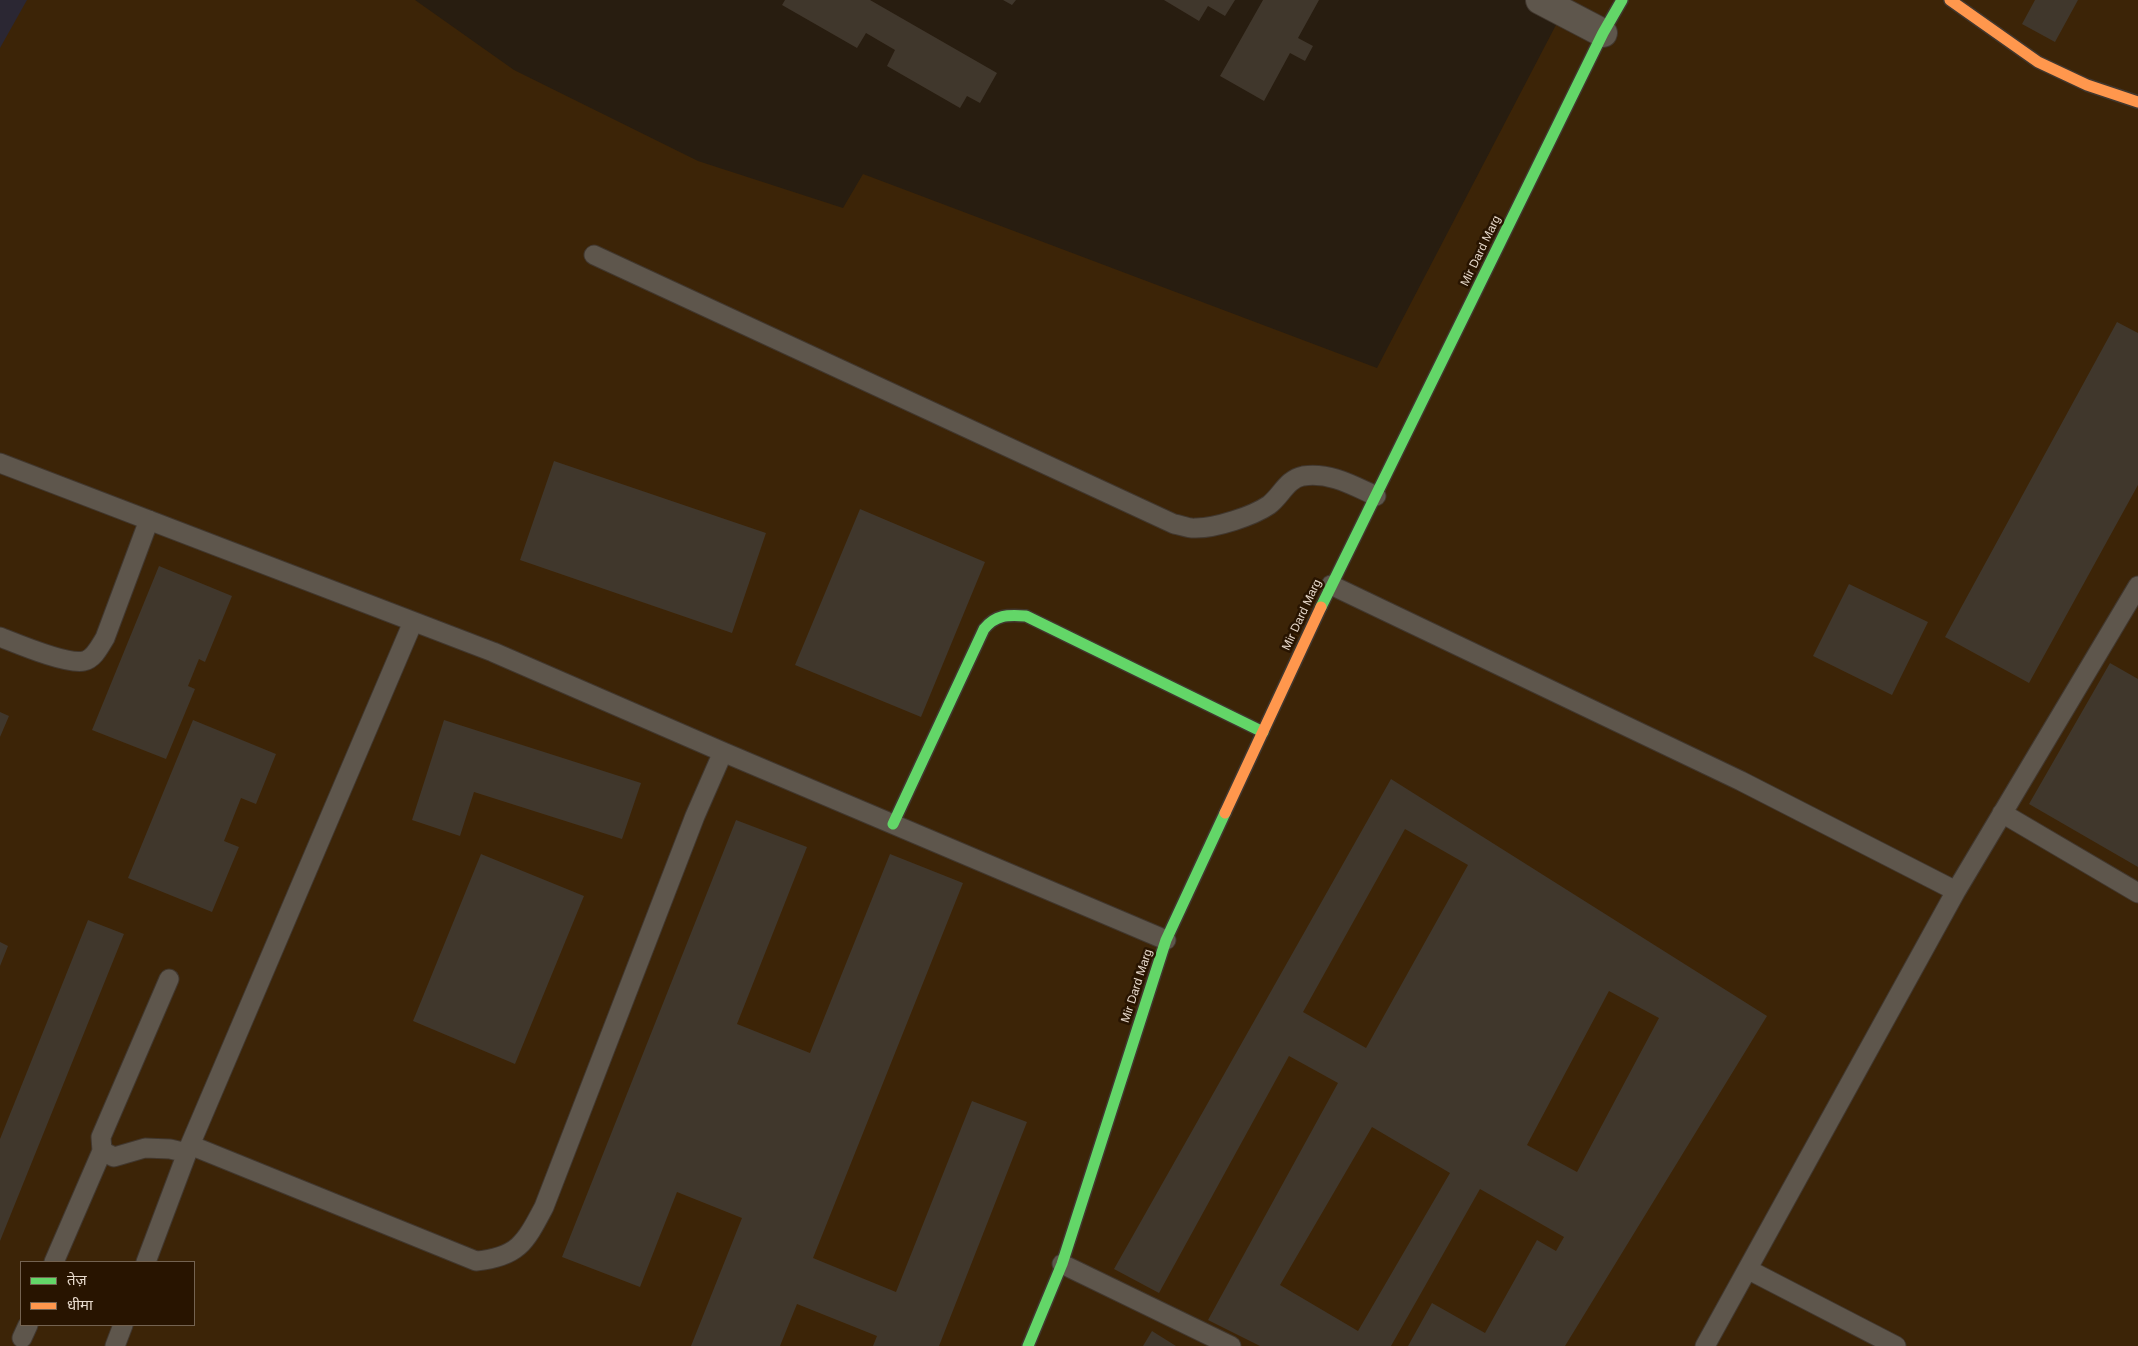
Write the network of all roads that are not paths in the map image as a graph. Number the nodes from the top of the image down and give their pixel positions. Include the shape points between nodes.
1 (1540, 0) edge
2 (1622, 0) edge
3 (1950, 0) edge
4 (1603, 33) junction
5 (2138, 102) edge
6 (594, 255) dead end
7 (0, 463) edge
8 (1376, 496) junction
9 (149, 520) junction
10 (1331, 585) junction
11 (2138, 586) edge
12 (414, 622) junction
13 (0, 637) edge
14 (1263, 732) junction
15 (723, 752) junction
16 (2002, 813) junction
17 (893, 824) junction
18 (1956, 891) junction
19 (2138, 893) edge
20 (1166, 940) junction
21 (169, 979) dead end
22 (188, 1149) junction
23 (102, 1151) junction
24 (54, 1261) edge
25 (146, 1261) edge
26 (1062, 1264) junction
27 (1749, 1270) junction
28 (123, 1326) edge
29 (115, 1346) edge
30 (1028, 1346) edge
31 (1230, 1346) edge
32 (1705, 1346) edge
33 (1896, 1346) edge

1 - 4 street
2 - 4 street, Mir Dard Marg
3 - 5 street via 2038,62 2087,85
4 - 8 street, Mir Dard Marg
6 - 8 lane via 1174,524 1195,529 1232,522 1269,505 1286,485 1301,477 1334,477
7 - 9 lane
8 - 10 street, Mir Dard Marg
9 - 12 lane
9 - 13 lane via 105,638 95,654 84,661 66,660
10 - 14 street, Mir Dard Marg
10 - 18 lane via 1741,781
11 - 16 lane
12 - 15 lane via 494,652
12 - 22 lane
14 - 17 street via 1026,616 1001,615 990,619 984,629
14 - 20 street, Mir Dard Marg
15 - 17 lane
15 - 22 lane via 694,816 544,1207 519,1247 498,1259 476,1261
16 - 18 lane
16 - 19 lane
17 - 20 lane
18 - 27 lane
20 - 26 street, Mir Dard Marg
21 - 23 lane via 101,1137
22 - 23 lane via 145,1148 114,1157
22 - 25 lane
23 - 24 lane
26 - 30 street, Mir Dard Marg
26 - 31 lane
27 - 32 lane
27 - 33 lane
28 - 29 lane

